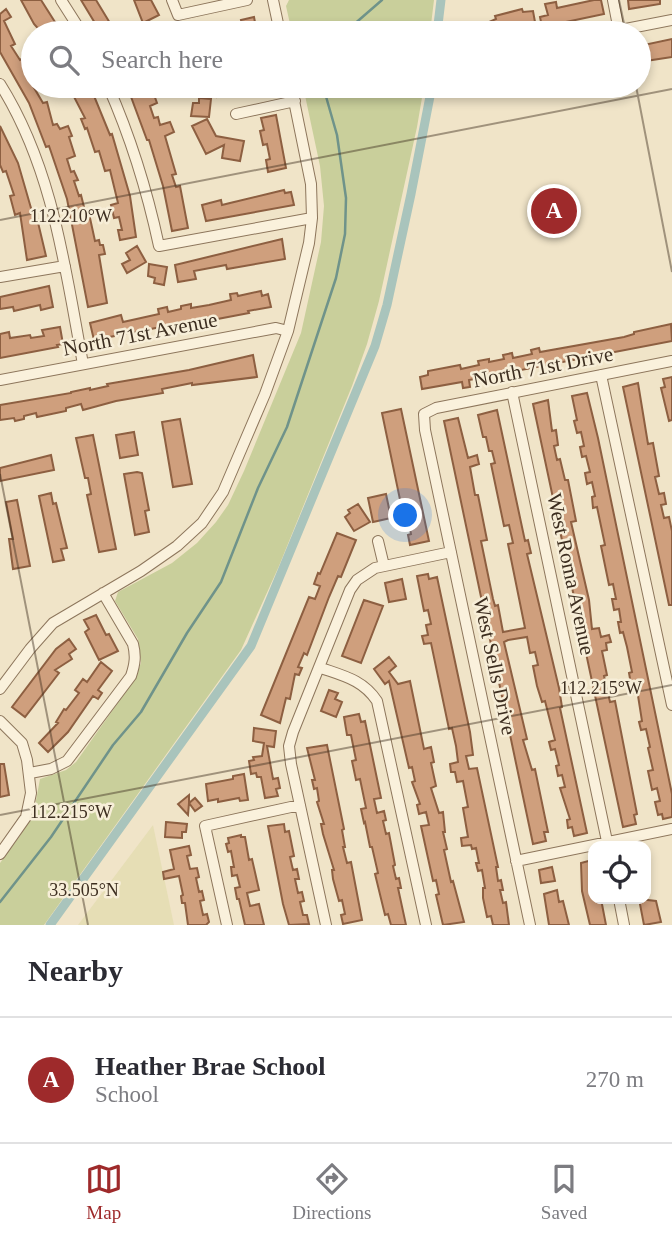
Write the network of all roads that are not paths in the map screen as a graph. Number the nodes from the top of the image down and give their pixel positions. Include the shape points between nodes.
1 (61, 0) edge
2 (172, 0) edge
3 (247, 0) edge
4 (273, 0) edge
5 (613, 0) edge
6 (672, 20) edge
7 (74, 21) edge
8 (277, 21) edge
9 (617, 21) edge
10 (651, 24) edge
11 (0, 84) edge
12 (113, 98) edge
13 (294, 98) edge
14 (295, 101) junction
15 (236, 114) dead end
16 (312, 218) junction
17 (65, 266) junction
18 (0, 277) edge
19 (288, 331) junction
20 (672, 361) edge
21 (83, 364) junction
22 (601, 375) junction
23 (0, 380) edge
24 (512, 392) junction
25 (424, 414) joint
26 (379, 541) dead end
27 (451, 552) junction
28 (384, 566) junction
29 (103, 593) junction
30 (321, 668) junction
31 (0, 689) edge
32 (672, 705) edge
33 (0, 721) edge
34 (30, 773) junction
35 (300, 805) junction
36 (672, 829) edge
37 (607, 841) edge
38 (621, 841) edge
39 (588, 848) edge
40 (0, 854) edge
41 (516, 861) junction
42 (620, 904) edge
43 (227, 925) edge
44 (326, 925) edge
45 (426, 925) edge
46 (530, 925) edge
47 (624, 925) edge

1 - 7 street
2 - 3 street via 178,15
4 - 8 street
5 - 9 street
6 - 10 street
11 - 17 street via 48,193
12 - 16 street via 137,157 159,246
13 - 14 street
14 - 15 street
14 - 16 street
16 - 19 street
17 - 18 street
17 - 21 street
19 - 21 street, North 71st Avenue via 276,328
19 - 29 street via 223,492 211,510 161,559
20 - 22 street, North 71st Drive
21 - 23 street, North 71st Avenue
22 - 24 street, North 71st Drive
22 - 32 street
24 - 25 street, North 71st Drive
24 - 37 street, West Roma Avenue
25 - 27 street, West Sells Drive
26 - 28 street
27 - 28 street
27 - 41 street, West Sells Drive
28 - 30 street via 365,573 350,590
29 - 31 street via 53,624
29 - 34 street via 132,644 135,665 131,676 67,761
30 - 35 street via 289,746
30 - 45 street via 358,681 377,701
33 - 34 street via 22,743
34 - 40 street via 26,817
35 - 43 street via 205,826
35 - 44 street
36 - 38 street
39 - 41 street
41 - 46 street, West Sells Drive
42 - 47 street

